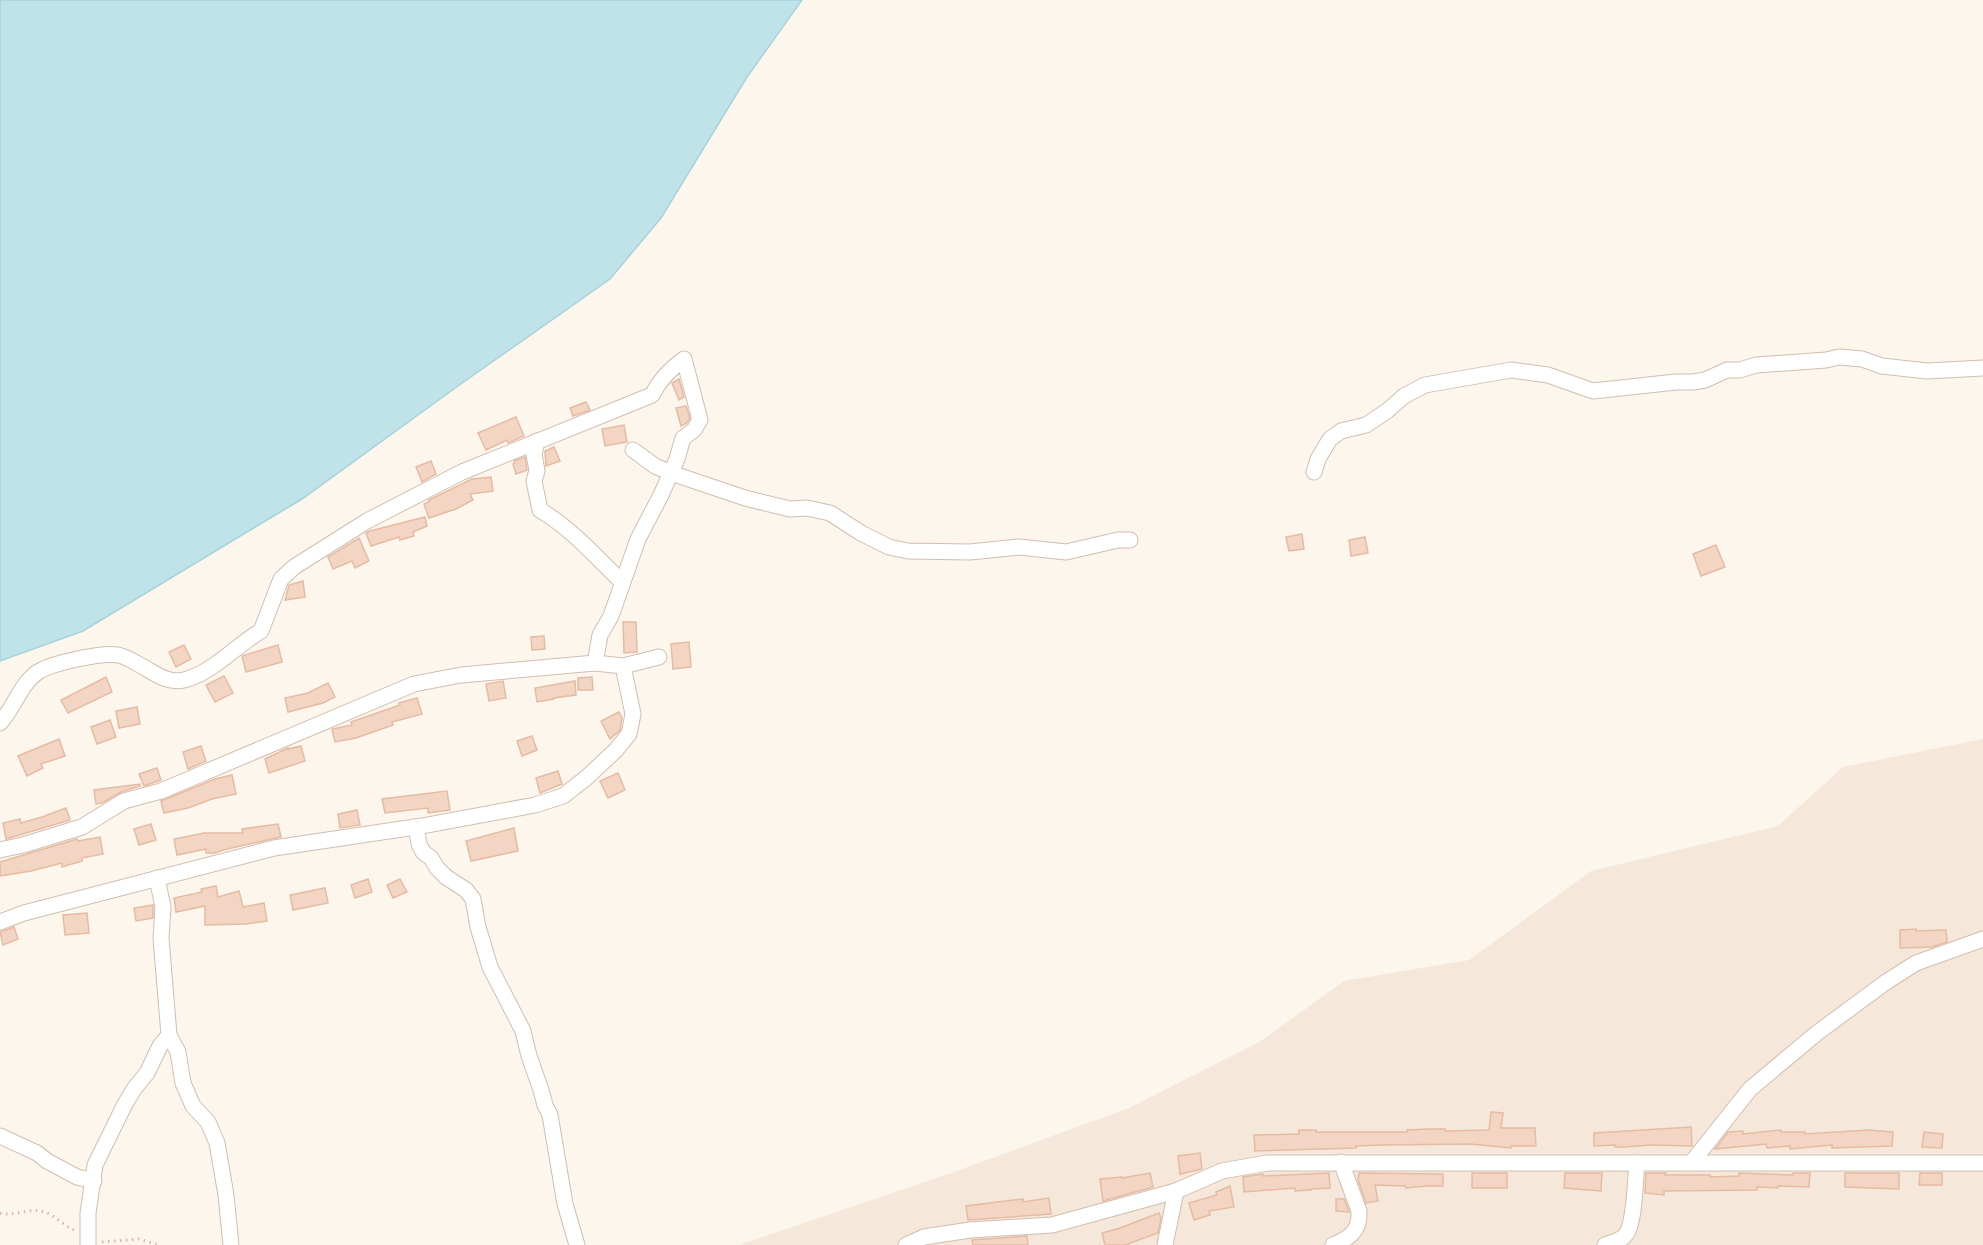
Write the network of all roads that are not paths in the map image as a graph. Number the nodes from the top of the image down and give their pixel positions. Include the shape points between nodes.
1 (1983, 368) edge
2 (537, 441) junction
3 (633, 450) dead end
4 (1314, 472) dead end
5 (670, 473) junction
6 (1130, 540) dead end
7 (622, 582) junction
8 (659, 657) dead end
9 (595, 663) junction
10 (622, 666) junction
11 (0, 723) edge
12 (416, 827) junction
13 (0, 850) edge
14 (157, 878) junction
15 (0, 922) edge
16 (1983, 939) edge
17 (169, 1035) junction
18 (0, 1136) edge
19 (1341, 1162) junction
20 (1692, 1162) junction
21 (1636, 1163) junction
22 (1983, 1163) edge
23 (94, 1181) junction
24 (1176, 1191) junction
25 (88, 1245) edge
26 (231, 1245) edge
27 (577, 1245) edge
28 (906, 1245) edge
29 (1165, 1245) edge
30 (1333, 1245) edge
31 (1605, 1245) edge

1 - 4 street via 1927,371 1839,357 1756,365 1693,382 1593,391 1548,375 1502,371 1414,390 1366,425 1341,431 1330,439
2 - 5 street via 652,395 658,383 684,359 700,420 683,438
2 - 7 street via 534,481 540,510 578,537
2 - 11 street via 462,472 388,510 294,567 281,579 261,632 207,670 184,680 167,681 117,654 72,659 38,672
3 - 5 street
5 - 6 street via 765,503 830,513 889,547 908,551 970,552 1019,547 1066,552
5 - 7 street
7 - 9 street via 600,635
8 - 10 street
9 - 10 street
9 - 13 street via 461,675 414,684 161,791 124,801 82,826
10 - 12 street via 633,714 629,734 615,752 563,796 535,806
12 - 14 street via 274,848
12 - 27 street via 423,852 474,899 490,967 523,1031 550,1115 565,1204
14 - 15 street
14 - 17 street via 163,907 161,938
16 - 20 street via 1916,963 1817,1033 1750,1089
17 - 23 street via 114,1125 95,1165
17 - 26 street via 178,1052 183,1083 193,1106 208,1122 217,1143
18 - 23 street via 62,1170
19 - 21 street
19 - 24 street via 1267,1163 1222,1171
19 - 30 street via 1359,1219 1358,1227
20 - 21 street
20 - 22 street
21 - 31 street via 1627,1234
23 - 25 street
24 - 28 street via 1052,1225 970,1230 924,1237
24 - 29 street

